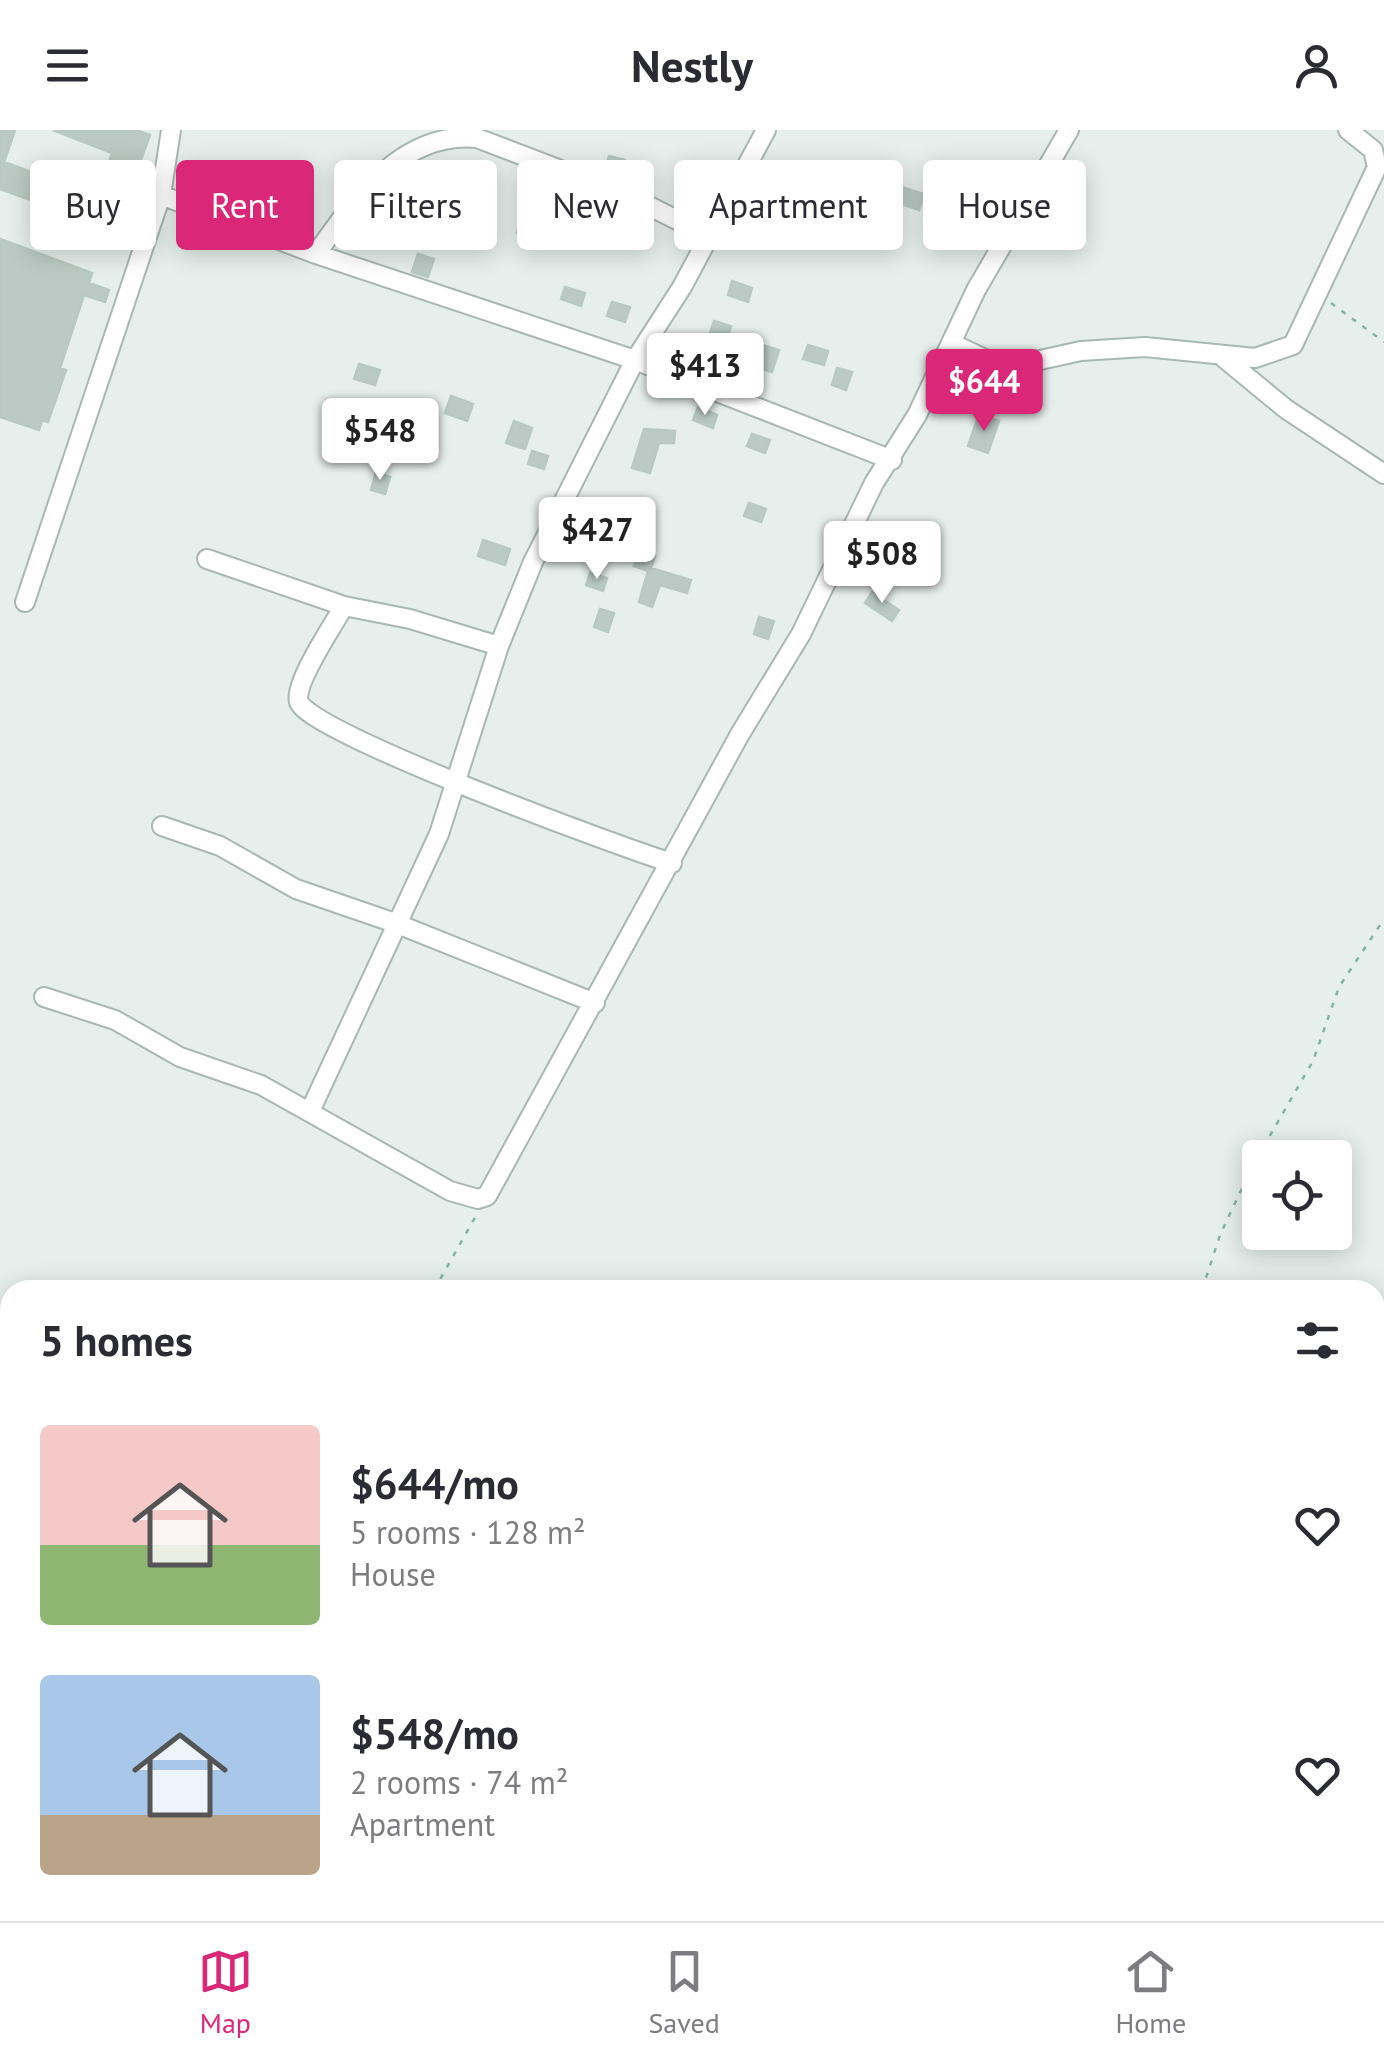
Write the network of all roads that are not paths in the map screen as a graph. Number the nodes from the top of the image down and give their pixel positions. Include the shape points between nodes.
1 (172, 130) edge
2 (766, 130) edge
3 (1069, 130) edge
4 (1348, 130) edge
5 (750, 160) edge
6 (161, 195) junction
7 (674, 218) edge
8 (701, 250) edge
9 (316, 254) junction
10 (953, 344) junction
11 (1224, 357) junction
12 (635, 360) junction
13 (892, 460) junction
14 (1384, 474) edge
15 (207, 559) dead end
16 (25, 602) dead end
17 (344, 606) junction
18 (499, 646) junction
19 (454, 778) junction
20 (162, 826) dead end
21 (672, 863) junction
22 (396, 922) junction
23 (44, 997) dead end
24 (596, 1003) junction
25 (311, 1110) junction

1 - 6 street
2 - 5 street
3 - 10 street via 976,290
4 - 11 street via 1373,150 1377,167 1293,345 1255,358
6 - 9 street
6 - 16 street
7 - 9 street via 476,138 454,136 390,165
8 - 12 street
9 - 12 street
10 - 11 street via 1004,368 1081,351 1145,347
10 - 13 street
11 - 14 street via 1286,410
12 - 13 street
12 - 18 street via 533,562
13 - 21 street
15 - 17 street
17 - 18 street
17 - 19 street via 300,686 299,702 308,715 370,746
18 - 19 street
19 - 21 street via 572,830
19 - 22 street via 438,834
20 - 22 street via 220,846 296,890
21 - 24 street
22 - 24 street
22 - 25 street
23 - 25 street via 116,1020 180,1057
24 - 25 street via 488,1196 450,1191

